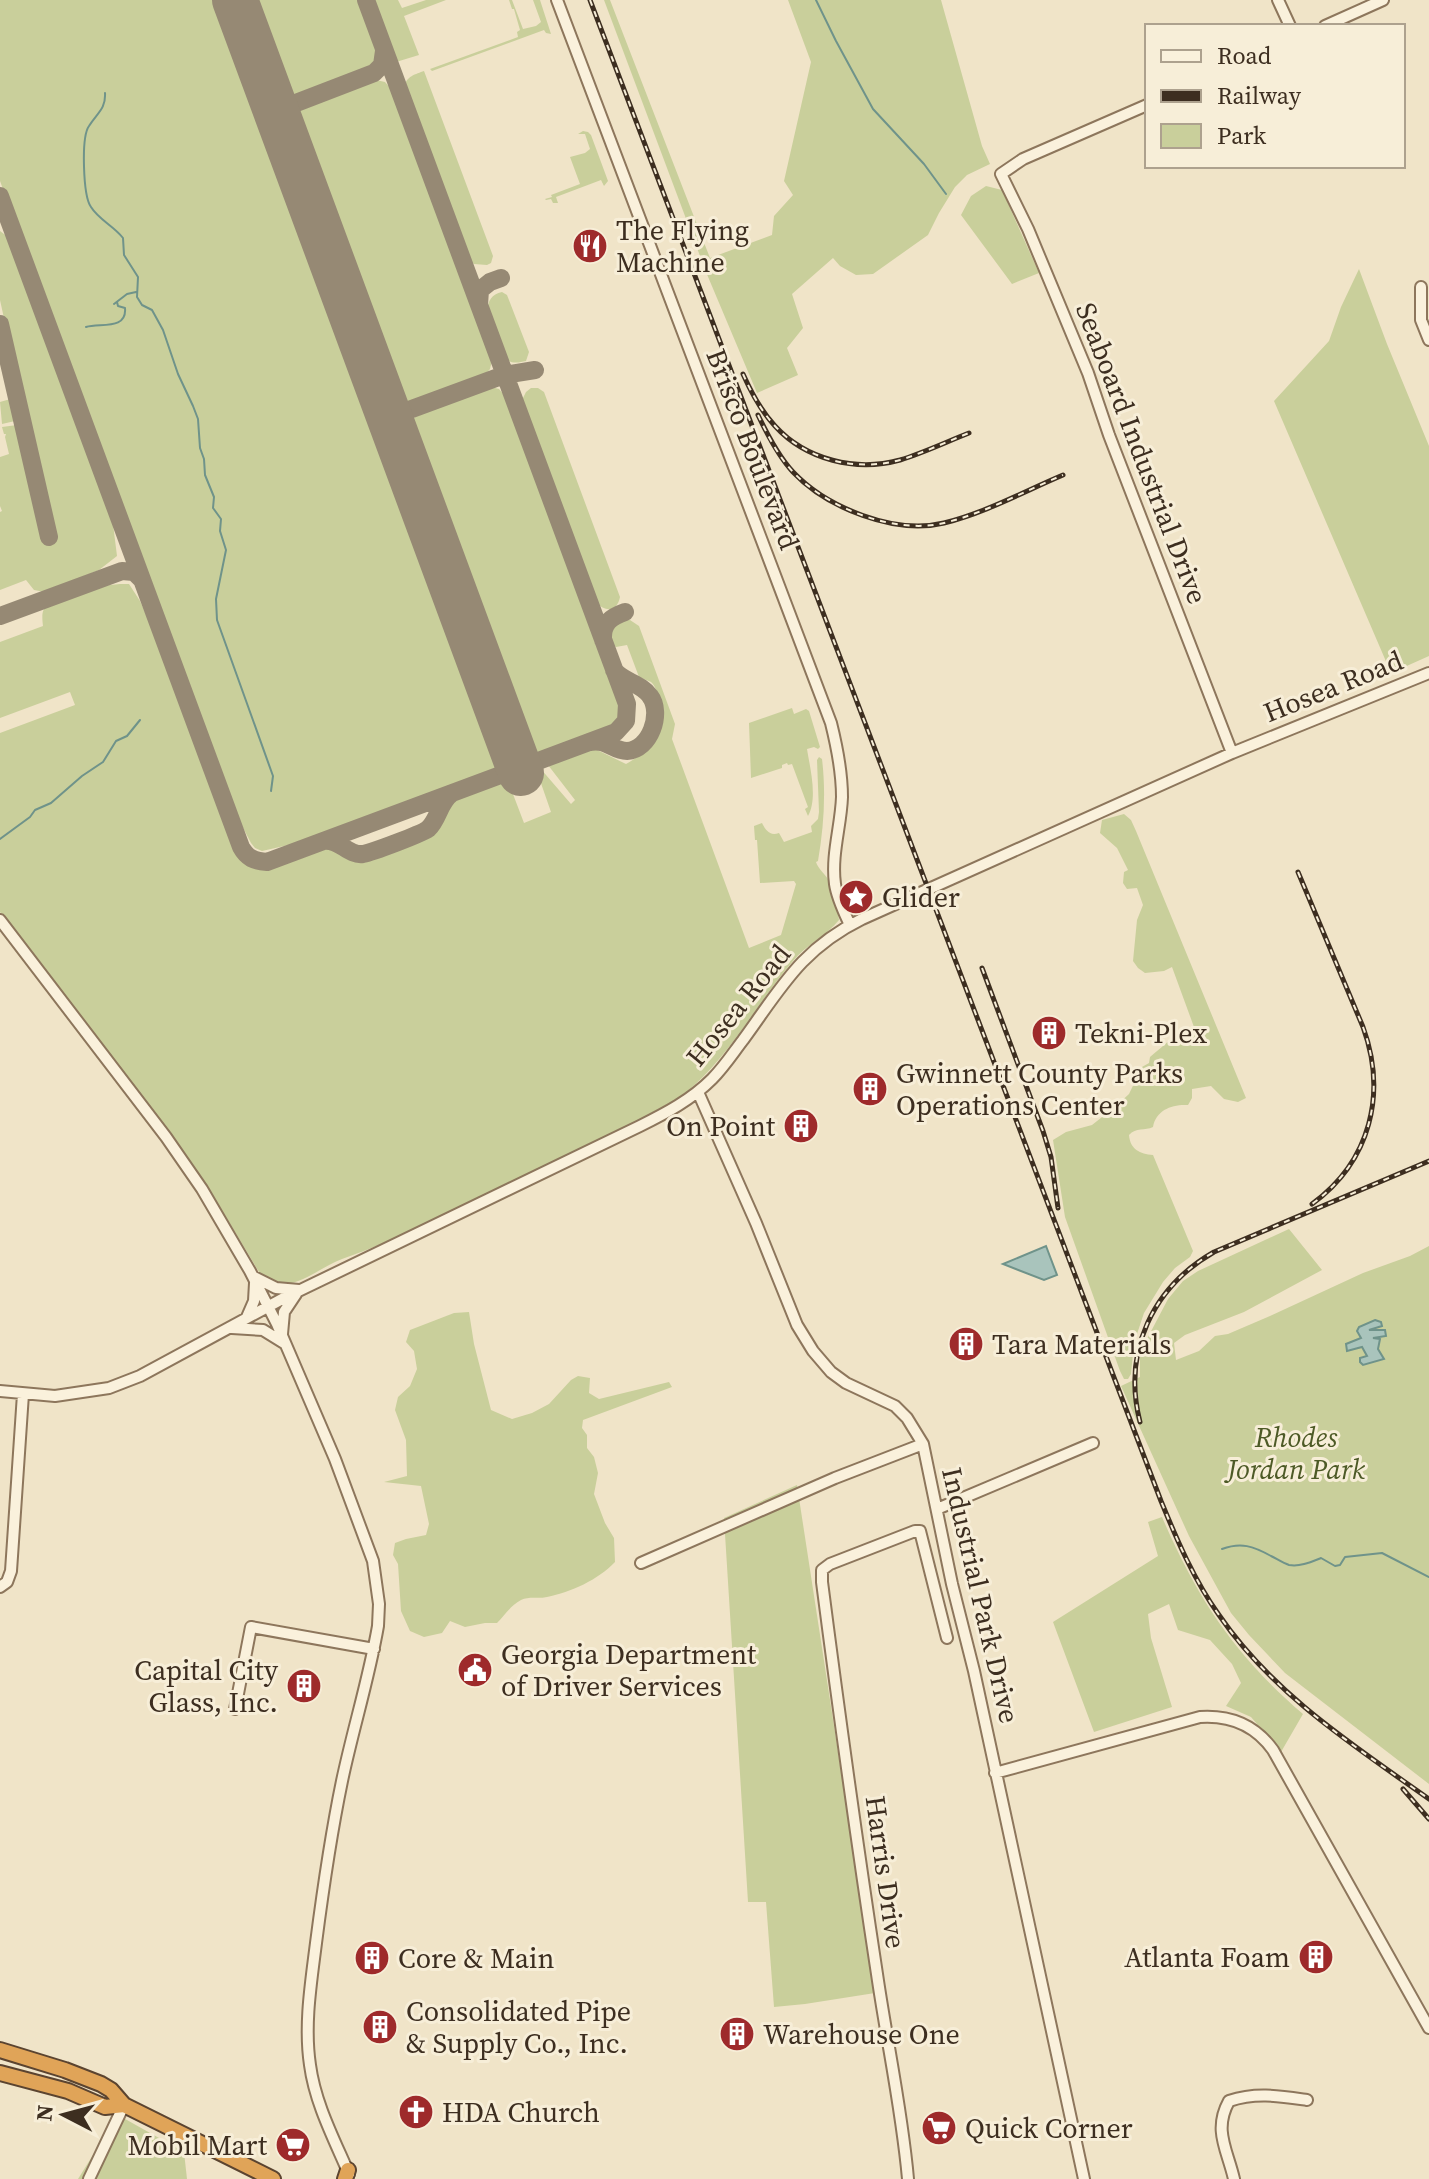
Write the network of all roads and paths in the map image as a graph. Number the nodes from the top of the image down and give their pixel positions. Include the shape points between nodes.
1 (557, 0) edge
2 (1278, 0) edge
3 (1383, 0) edge
4 (1289, 24) edge
5 (1329, 24) edge
6 (1145, 106) edge
7 (1421, 287) dead end
8 (1429, 340) edge
9 (1429, 673) edge
10 (1232, 753) junction
11 (0, 920) edge
12 (850, 925) junction
13 (698, 1092) junction
14 (254, 1278) junction
15 (300, 1290) junction
16 (269, 1307) junction
17 (246, 1319) junction
18 (230, 1327) junction
19 (284, 1340) junction
20 (0, 1391) edge
21 (23, 1394) junction
22 (1093, 1443) dead end
23 (923, 1444) junction
24 (937, 1509) junction
25 (641, 1563) dead end
26 (0, 1587) edge
27 (943, 1618) junction
28 (965, 1633) junction
29 (947, 1638) dead end
30 (374, 1649) junction
31 (235, 1709) dead end
32 (995, 1773) junction
33 (1429, 2028) edge
34 (0, 2050) edge
35 (0, 2073) edge
36 (1307, 2100) dead end
37 (124, 2105) junction
38 (348, 2176) edge
39 (89, 2179) edge
40 (273, 2179) edge
41 (908, 2179) edge
42 (1084, 2179) edge
43 (1234, 2179) edge

1 - 12 street, Brisco Boulevard via 831,723 842,795 835,884
2 - 4 street
3 - 5 street
6 - 10 street, Seaboard Industrial Drive via 1023,159 1001,174 1082,360
7 - 8 street via 1421,320
9 - 10 street, Hosea Road
10 - 12 street, Hosea Road
11 - 14 street via 185,1164
12 - 13 street, Hosea Road via 795,968
13 - 15 street, Hosea Road via 640,1126
13 - 23 street, Industrial Park Drive via 797,1325 813,1351 846,1383 895,1406
14 - 15 street via 276,1288
14 - 16 street
14 - 17 street via 254,1301
15 - 16 street, Hosea Road
15 - 19 street via 284,1312
16 - 17 street, Hosea Road
16 - 19 street
17 - 18 street, Hosea Road
18 - 19 street via 263,1330
18 - 21 street, Hosea Road via 109,1388 53,1396
19 - 30 street via 373,1561 379,1604
20 - 21 street, Hosea Road
21 - 26 street via 11,1571
22 - 24 street
23 - 24 street, Industrial Park Drive
23 - 25 street
24 - 28 street, Industrial Park Drive
27 - 28 street
27 - 29 street
27 - 41 street, Harris Drive via 920,1531 822,1570
28 - 32 street, Industrial Park Drive
30 - 31 street via 251,1627
30 - 38 street via 337,1805 307,2033 321,2110
32 - 33 street via 1200,1717 1244,1724 1273,1750
32 - 42 street, Industrial Park Drive
34 - 37 highway via 101,2084
35 - 37 highway via 105,2107
36 - 43 street via 1247,2095 1229,2101 1220,2130
37 - 39 street
37 - 40 highway

